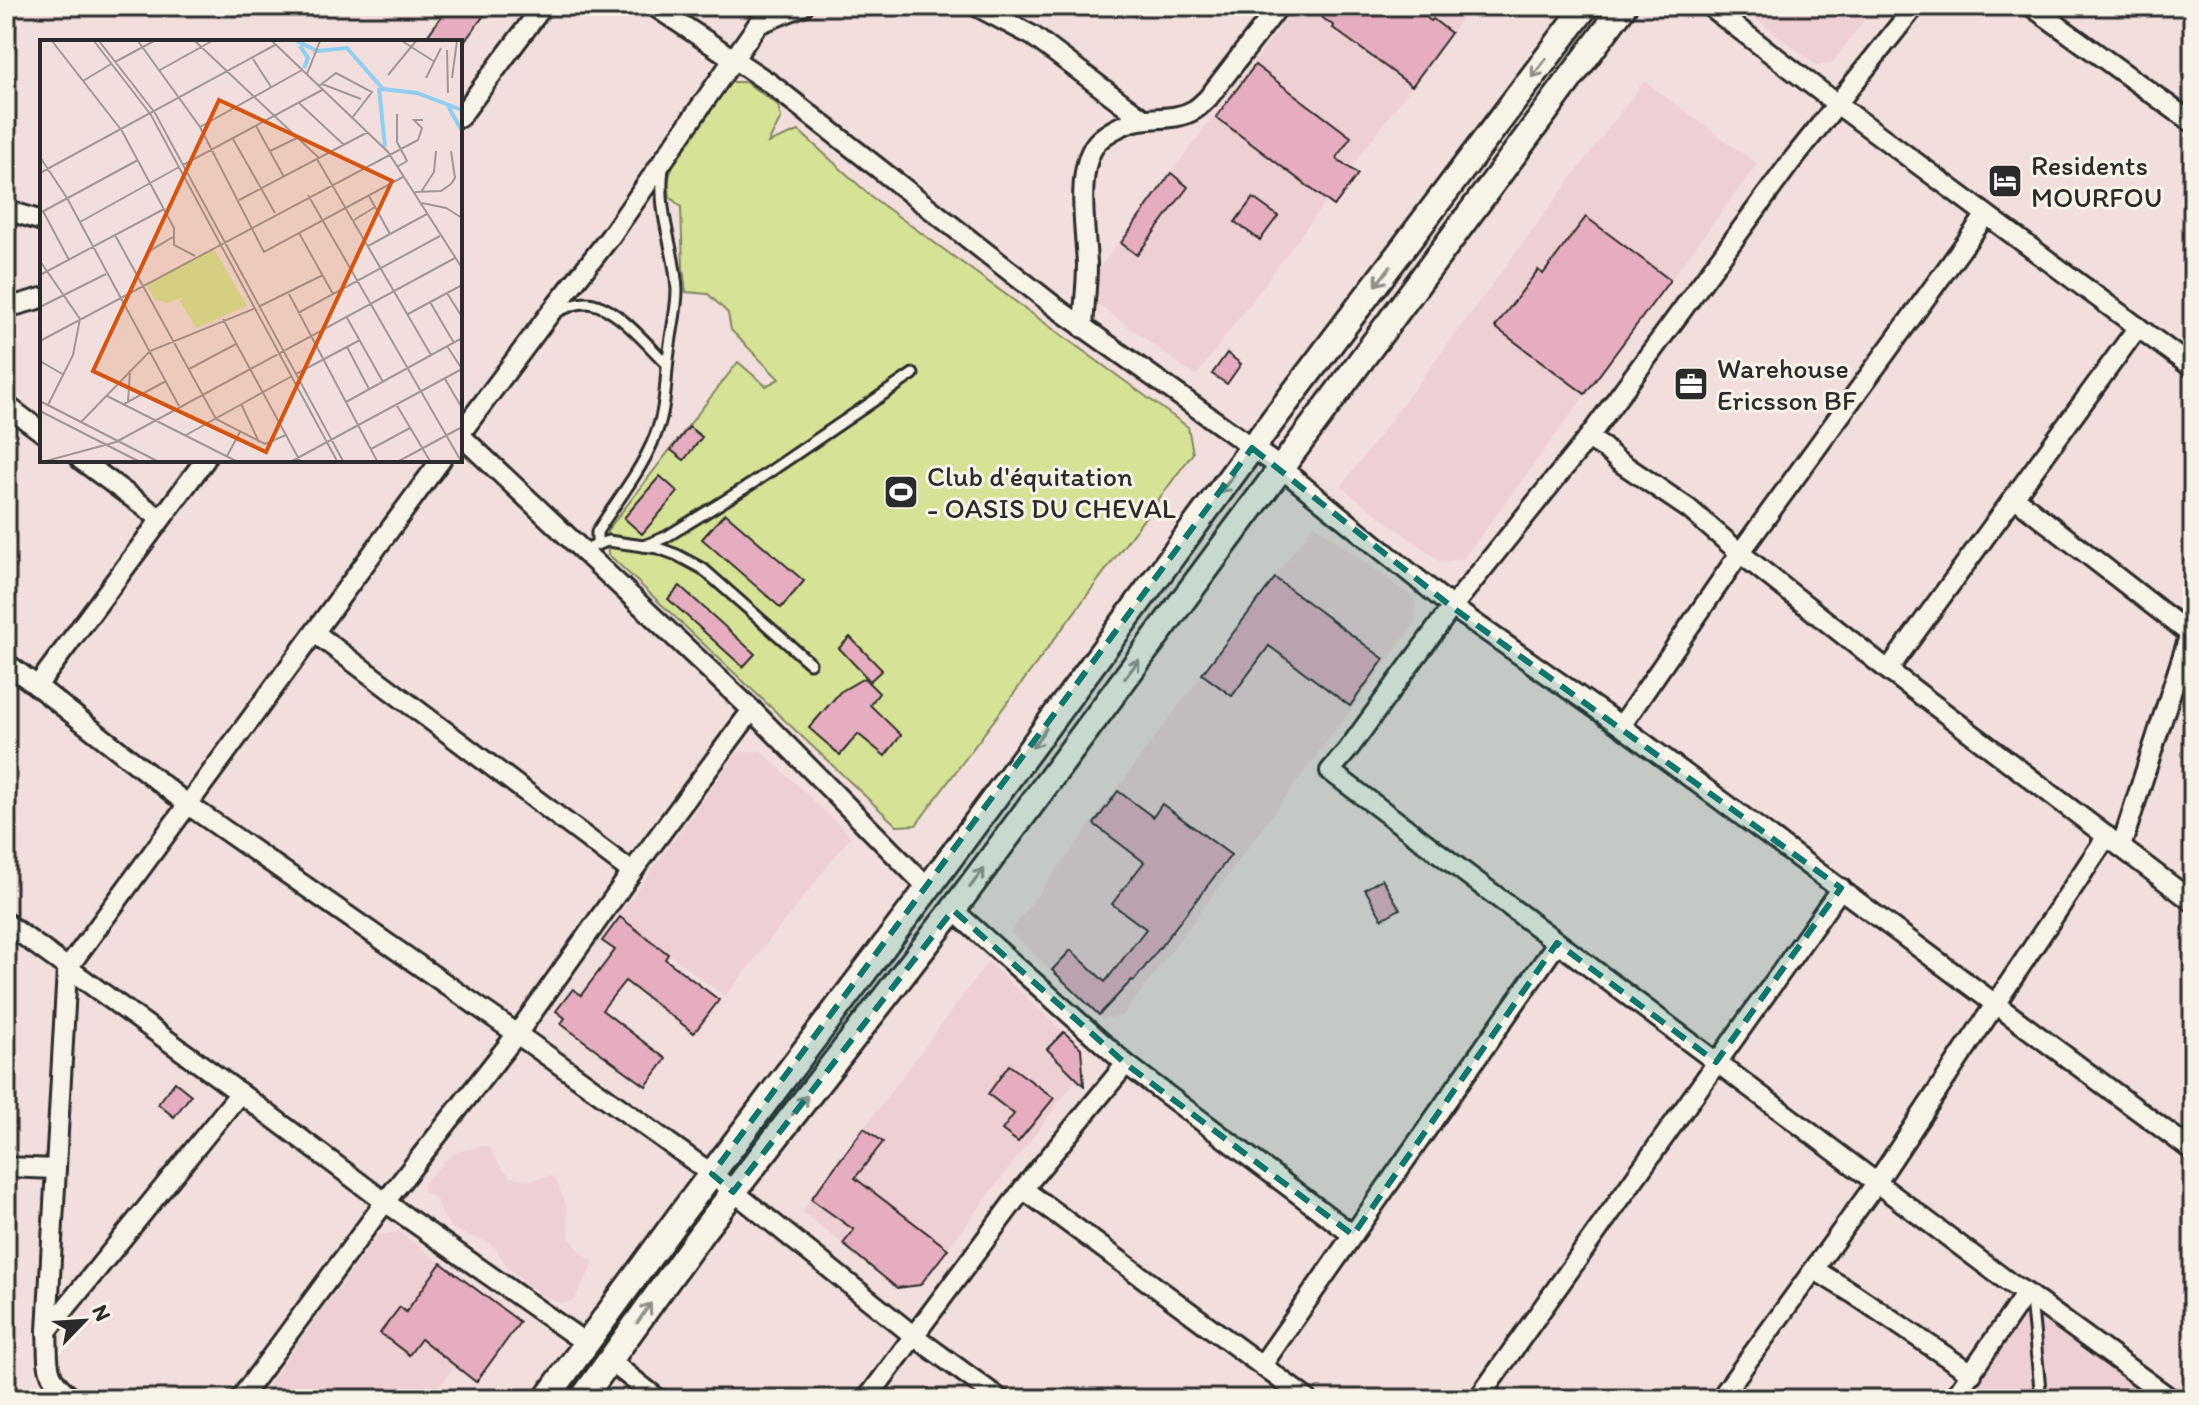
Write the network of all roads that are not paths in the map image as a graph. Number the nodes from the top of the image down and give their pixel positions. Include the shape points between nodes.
1 (543, 6) edge
2 (654, 6) edge
3 (773, 6) edge
4 (803, 6) edge
5 (976, 6) edge
6 (1279, 6) edge
7 (1586, 6) edge
8 (1624, 6) edge
9 (1709, 6) edge
10 (1915, 6) edge
11 (2031, 6) edge
12 (758, 24) junction
13 (734, 59) junction
14 (1837, 104) junction
15 (462, 114) edge
16 (1142, 118) junction
17 (2193, 123) edge
18 (664, 161) junction
19 (6, 210) edge
20 (1986, 215) junction
21 (40, 220) edge
22 (40, 299) edge
23 (6, 308) edge
24 (548, 316) junction
25 (2138, 327) junction
26 (1083, 328) junction
27 (667, 364) junction
28 (2193, 368) edge
29 (913, 374) dead end
30 (6, 405) edge
31 (40, 430) edge
32 (462, 431) edge
33 (462, 436) edge
34 (1588, 438) junction
35 (1252, 448) junction
36 (84, 462) edge
37 (204, 462) edge
38 (440, 462) edge
39 (1281, 468) junction
40 (2014, 497) junction
41 (161, 519) junction
42 (644, 546) junction
43 (589, 547) junction
44 (1740, 553) junction
45 (1452, 607) junction
46 (2191, 629) edge
47 (315, 633) junction
48 (6, 663) edge
49 (810, 663) dead end
50 (1888, 670) junction
51 (37, 686) junction
52 (752, 710) junction
53 (1621, 726) junction
54 (187, 804) junction
55 (2114, 842) junction
56 (632, 872) junction
57 (928, 888) junction
58 (1841, 888) junction
59 (2193, 902) edge
60 (953, 910) junction
61 (6, 923) edge
62 (1557, 943) junction
63 (67, 969) junction
64 (1994, 1003) junction
65 (517, 1034) junction
66 (1716, 1062) junction
67 (1126, 1064) junction
68 (240, 1093) junction
69 (2193, 1151) edge
70 (6, 1167) edge
71 (55, 1169) junction
72 (712, 1174) junction
73 (1877, 1182) junction
74 (1023, 1189) junction
75 (733, 1192) junction
76 (385, 1202) junction
77 (1353, 1235) junction
78 (1815, 1270) junction
79 (2028, 1295) junction
80 (47, 1331) junction
81 (914, 1336) junction
82 (587, 1344) junction
83 (610, 1361) junction
84 (1262, 1365) junction
85 (1972, 1374) junction
86 (73, 1399) edge
87 (240, 1399) edge
88 (546, 1399) edge
89 (582, 1399) edge
90 (658, 1399) edge
91 (867, 1399) edge
92 (1000, 1399) edge
93 (1307, 1399) edge
94 (1478, 1399) edge
95 (1720, 1399) edge
96 (1953, 1399) edge
97 (2041, 1399) edge
98 (2171, 1399) edge

1 - 15 street
2 - 13 street
3 - 12 street
4 - 12 street
5 - 16 street via 1033,36
6 - 16 street via 1196,110
7 -> 35 street
8 - 39 street
9 - 14 street
10 - 14 street
11 - 17 street
12 - 13 street
13 - 18 street
13 - 26 street
14 - 20 street
14 - 34 street
16 - 26 street via 1105,135 1093,147 1085,170
18 - 24 street
18 - 27 lane via 661,205 677,292
19 - 21 street
20 - 25 street
20 - 44 street
22 - 23 street
24 - 27 lane via 566,307 597,305 615,314
24 - 32 street
25 - 28 street
25 - 40 street
26 - 35 street
27 - 43 lane via 659,425 644,460
29 - 42 lane via 753,483
30 - 31 street
33 - 43 street
34 - 44 street via 1689,509
34 - 45 street
35 - 39 street
35 -> 57 street
36 - 41 street
37 - 41 street
38 - 47 street
39 - 45 street
60 -> 39 street
40 - 46 street
40 - 50 street
41 - 51 street
42 - 43 lane via 608,541
42 - 49 lane via 703,569
43 - 52 street
44 - 50 street
44 - 53 street
45 - 53 street
45 - 62 street via 1330,771
46 - 55 street
47 - 54 street
47 - 56 street
48 - 51 street
50 - 55 street
51 - 54 street
52 - 56 street
52 - 57 street
53 - 58 street
54 - 63 street
54 - 65 street
55 - 59 street
55 - 64 street
56 - 65 street
57 - 72 street
58 - 64 street
58 - 66 street
60 - 67 street
75 -> 60 street
61 - 63 street
62 - 66 street
62 - 77 street
63 - 68 street
63 - 71 street
64 - 69 street
64 - 73 street
65 - 72 street
65 - 76 street
66 - 73 street
66 - 94 street
67 - 74 street
67 - 77 street
68 - 76 street
68 - 80 street
70 - 71 street
71 - 80 street
72 - 75 street
72 - 82 street
73 - 78 street
73 - 79 street
74 - 81 street
74 - 84 street
75 - 81 street
83 -> 75 street
76 - 82 street
76 - 87 street
77 - 84 street
78 - 85 street
78 - 95 street
79 - 85 street
79 - 97 lane
79 - 98 street
80 - 86 street via 51,1377
81 - 91 street
81 - 92 street
82 - 88 street
83 - 89 street
83 - 90 street
84 - 93 street
85 - 96 street

